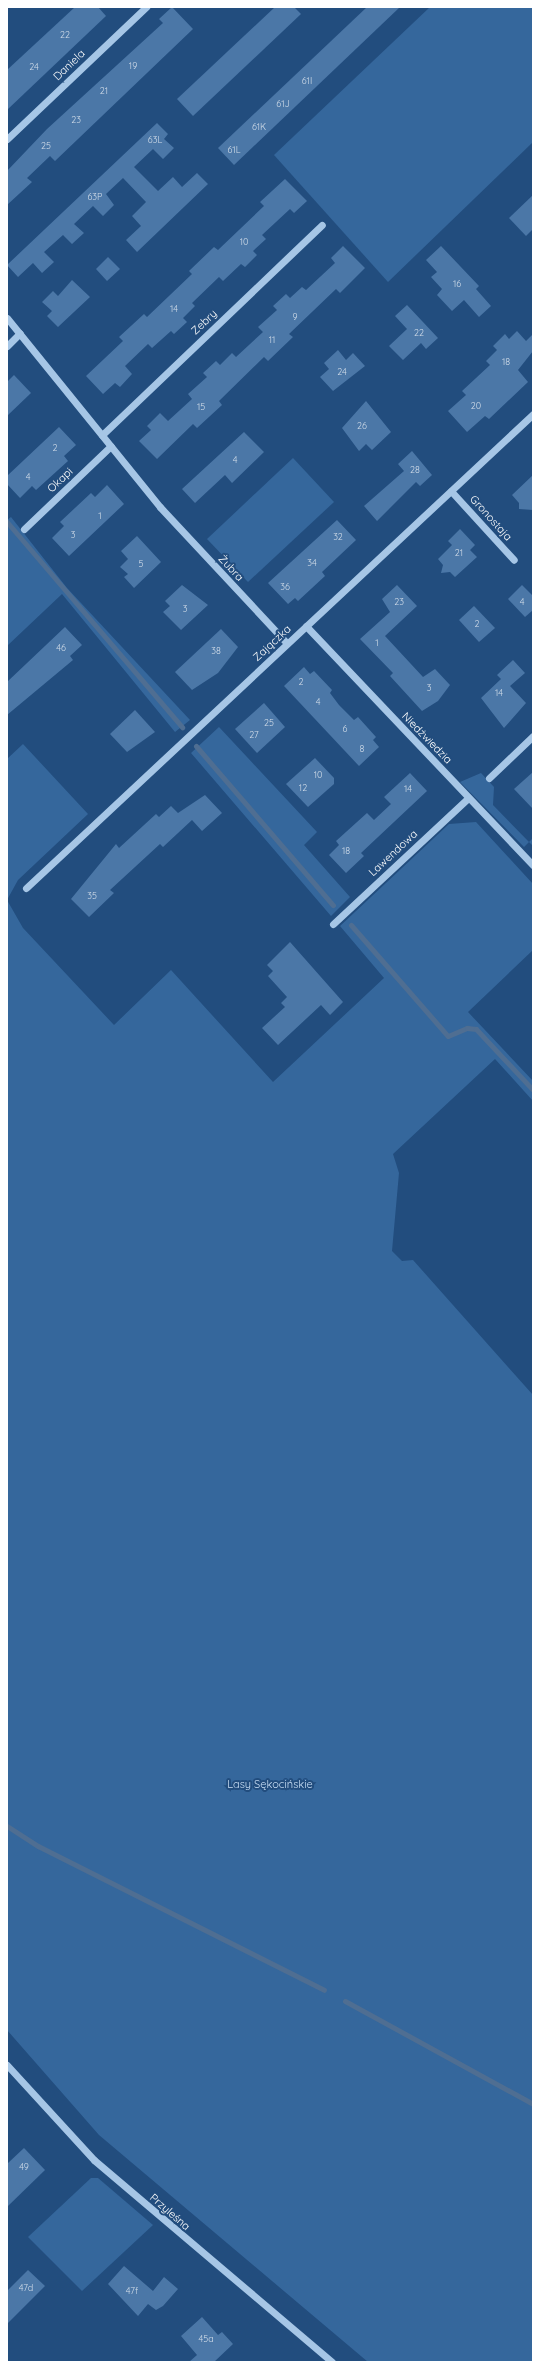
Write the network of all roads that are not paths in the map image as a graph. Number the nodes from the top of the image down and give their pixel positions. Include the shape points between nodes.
1 (146, 7) edge
2 (7, 139) edge
3 (322, 225) dead end
4 (7, 318) edge
5 (20, 334) junction
6 (7, 346) edge
7 (533, 414) edge
8 (102, 435) junction
9 (111, 446) junction
10 (451, 491) junction
11 (24, 529) dead end
12 (514, 560) dead end
13 (306, 626) junction
14 (287, 643) junction
15 (533, 736) edge
16 (489, 778) dead end
17 (468, 798) junction
18 (533, 865) edge
19 (26, 888) dead end
20 (333, 924) dead end
21 (7, 2065) edge
22 (332, 2362) edge

1 - 2 street, Daniela
3 - 8 street, Zebry
4 - 5 street
5 - 6 street
5 - 8 street
7 - 10 street, Zajączka
8 - 9 street
9 - 11 street, Okapi
9 - 14 street, Żubra via 160,507
10 - 12 street, Gronostaja
10 - 13 street, Zajączka
13 - 14 street, Zajączka
13 - 17 street, Niedźwiedzia
14 - 19 street, Zajączka
15 - 16 street
17 - 18 street, Niedźwiedzia
17 - 20 street, Lawendowa
21 - 22 street, Przyleśna via 94,2160

